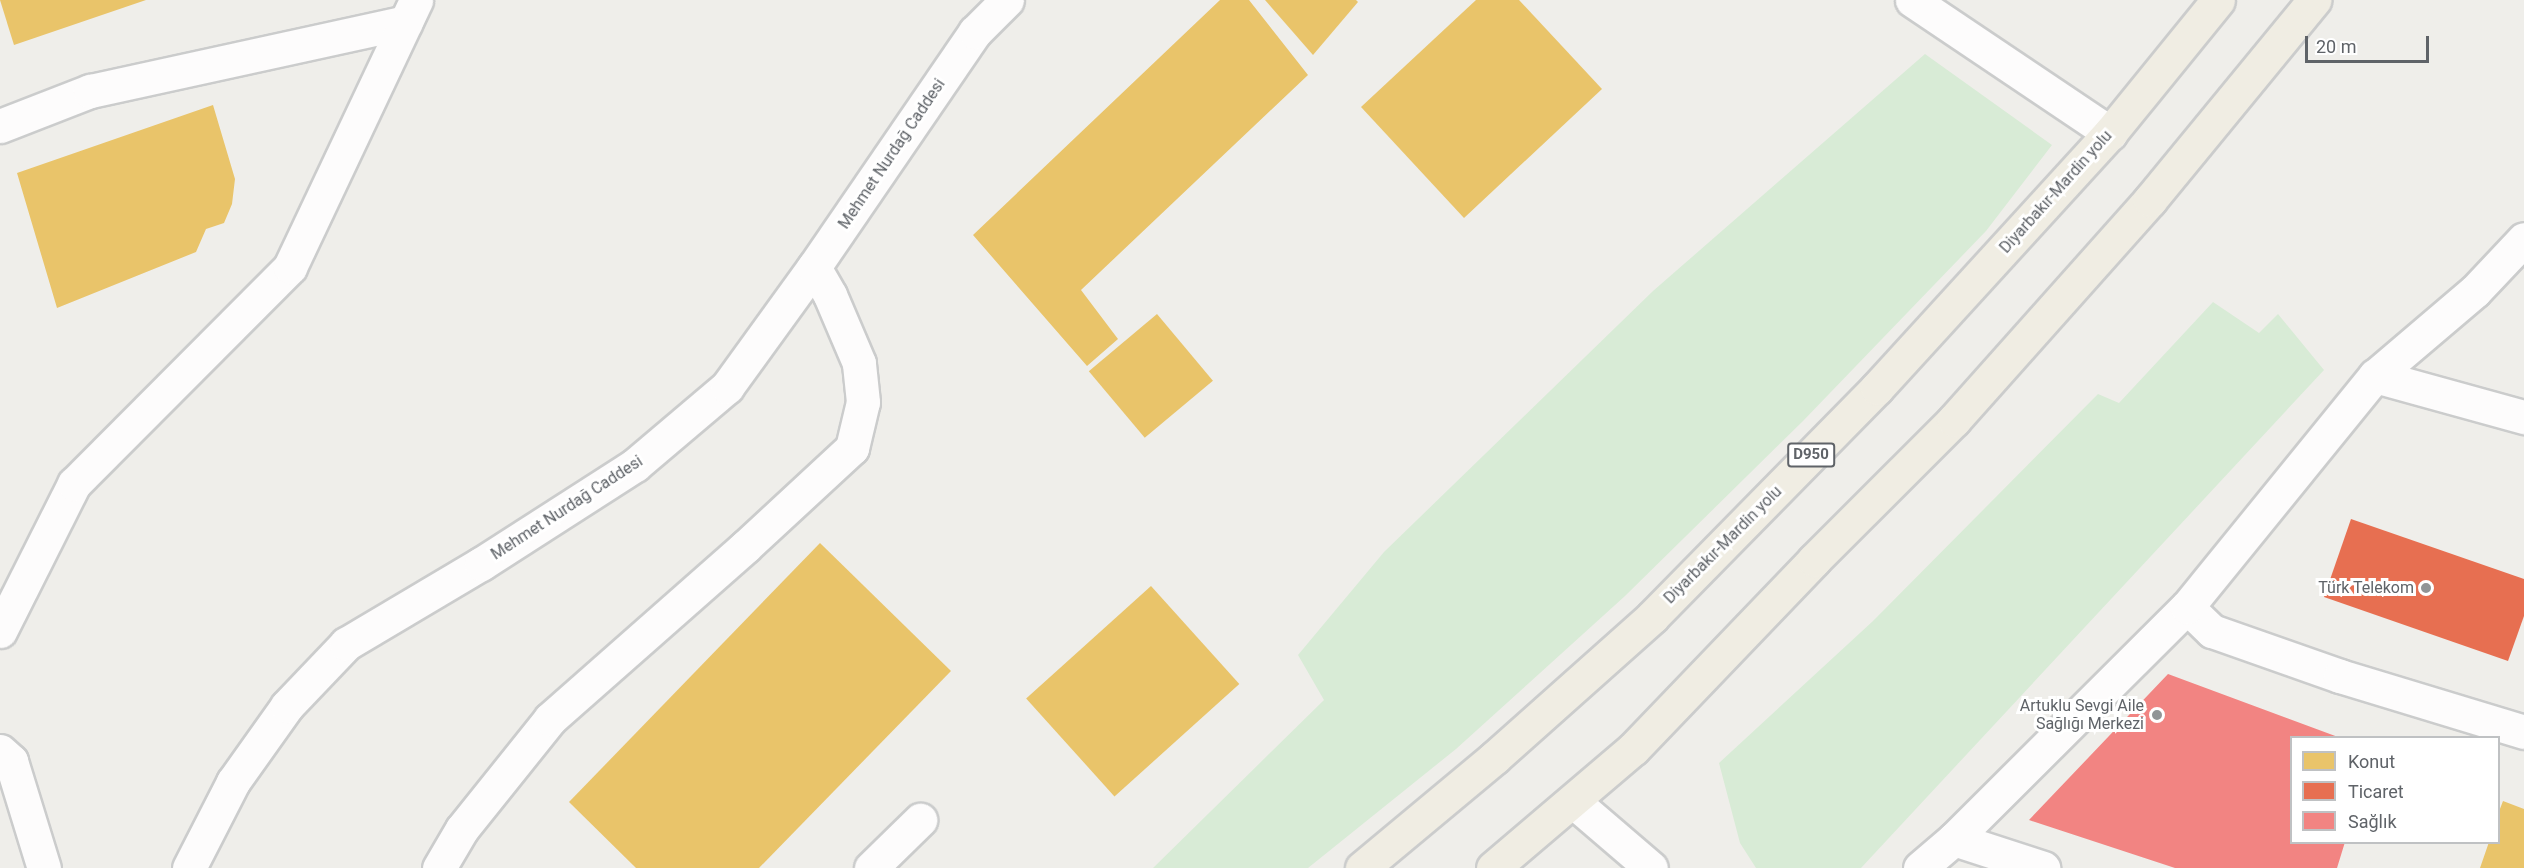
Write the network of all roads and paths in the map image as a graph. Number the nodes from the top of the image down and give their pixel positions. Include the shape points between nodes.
1 (1007, 0) edge
2 (1912, 0) edge
3 (2218, 0) edge
4 (2314, 0) edge
5 (411, 11) edge
6 (0, 126) edge
7 (2110, 133) junction
8 (2524, 239) edge
9 (814, 267) junction
10 (2375, 376) junction
11 (2524, 417) edge
12 (2187, 607) junction
13 (0, 631) edge
14 (2524, 732) edge
15 (0, 751) edge
16 (1574, 801) junction
17 (921, 820) dead end
18 (1954, 839) junction
19 (44, 868) edge
20 (189, 868) edge
21 (439, 868) edge
22 (871, 868) edge
23 (1362, 868) edge
24 (1493, 868) edge
25 (1651, 868) edge
26 (1920, 868) edge
27 (2043, 868) edge

1 - 9 street, Mehmet Nurdağ Caddesi via 975,32
2 - 7 street
3 - 7 highway, Diyarbakır-Mardin yolu / D950
4 - 16 highway via 2150,200 1954,420 1633,749
5 - 6 street via 90,91
5 - 13 street via 290,267 74,484
7 - 23 highway, Diyarbakır-Mardin yolu / D950 via 1876,388 1652,617 1494,758
8 - 10 street via 2475,291
9 - 20 street, Mehmet Nurdağ Caddesi via 727,387 635,465 481,564 346,644 280,716 233,782
9 - 21 street via 830,294 859,363 863,402 852,448 550,719 462,829
10 - 11 street
10 - 12 street
12 - 14 street via 2212,631 2340,676
12 - 18 street
15 - 19 street via 11,761
16 - 24 highway
16 - 25 street
17 - 22 street
18 - 26 street
18 - 27 street

